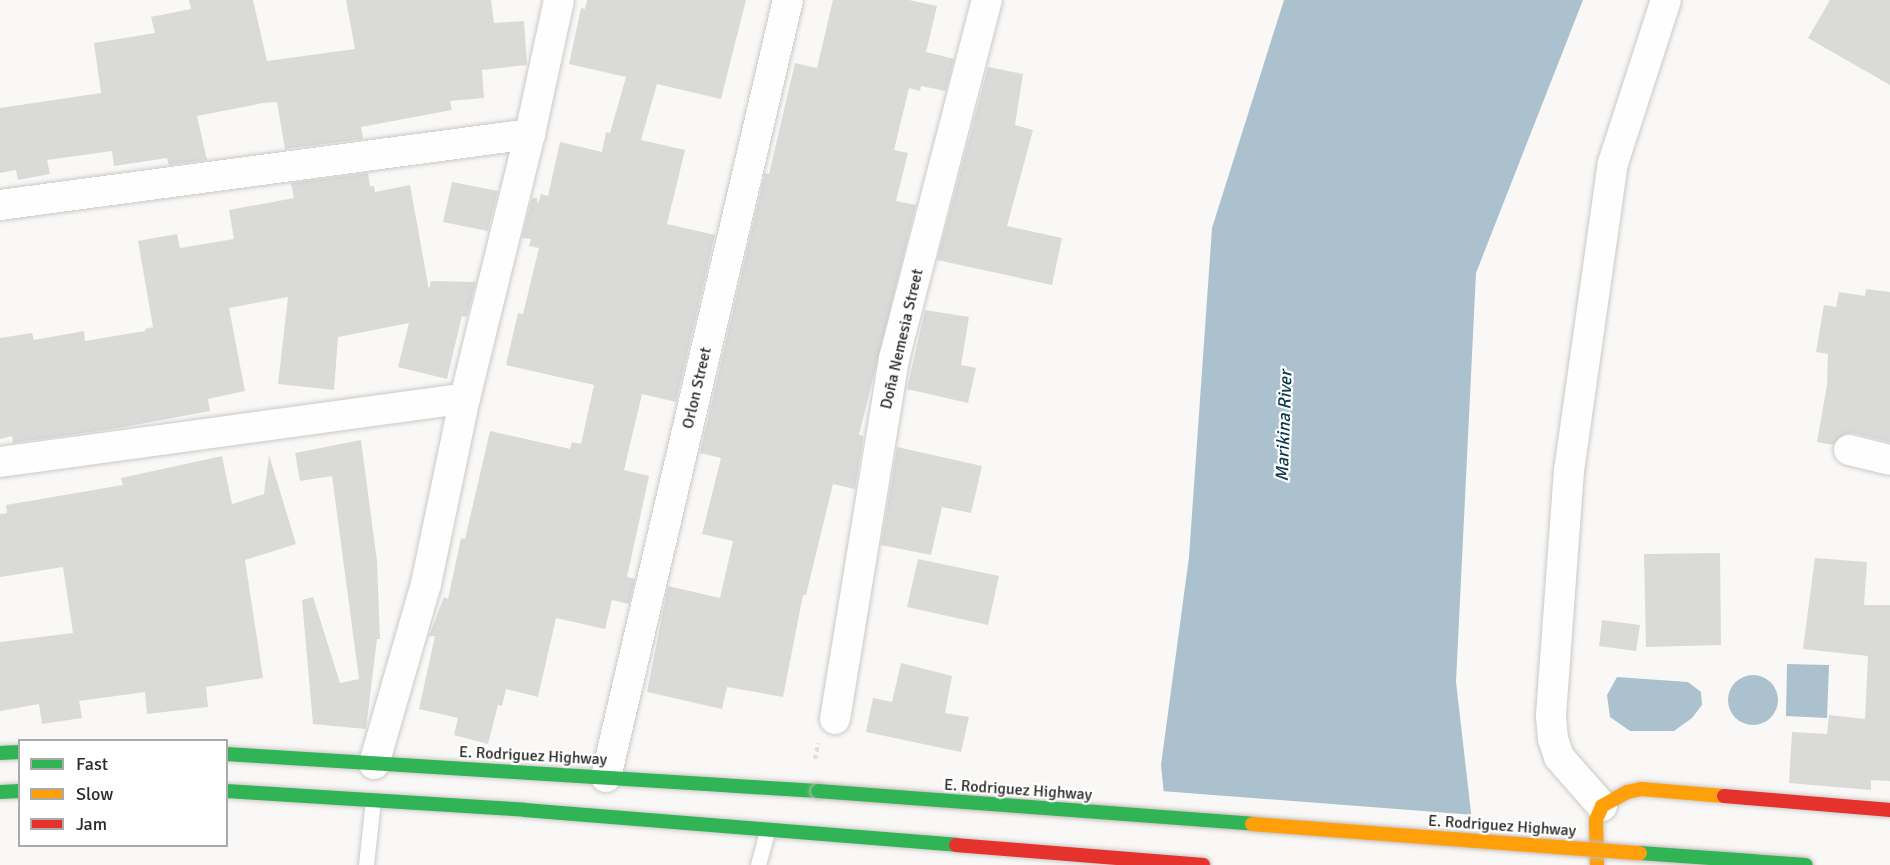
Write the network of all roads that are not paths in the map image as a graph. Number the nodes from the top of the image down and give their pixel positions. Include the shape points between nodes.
1 (559, 0) edge
2 (788, 0) edge
3 (987, 0) edge
4 (1666, 0) edge
5 (530, 134) junction
6 (0, 205) edge
7 (465, 398) junction
8 (1849, 450) dead end
9 (1890, 460) edge
10 (0, 462) edge
11 (834, 719) dead end
12 (18, 752) edge
13 (0, 753) edge
14 (228, 754) edge
15 (249, 754) junction
16 (374, 764) junction
17 (606, 777) junction
18 (249, 782) junction
19 (228, 790) edge
20 (18, 791) edge
21 (0, 792) edge
22 (373, 800) junction
23 (1602, 806) junction
24 (1890, 810) edge
25 (768, 826) junction
26 (366, 865) edge
27 (758, 865) edge
28 (1203, 865) edge
29 (1597, 865) edge
30 (1806, 865) edge

1 - 5 street
2 - 17 street, Orlon Street
3 - 11 street, Doña Nemesia Street via 894,359
4 - 23 street via 1613,163 1569,471 1551,715 1553,739 1559,757
5 - 6 street
5 - 7 street
7 - 10 street
7 - 16 street via 426,584
8 - 9 street
12 - 13 main road
14 - 15 main road, E. Rodriguez Highway
15 - 16 main road, E. Rodriguez Highway
15 - 18 main road
16 - 17 main road, E. Rodriguez Highway
17 - 30 main road, E. Rodriguez Highway, bridge via 776,794 818,791
18 - 19 main road
18 - 22 main road
20 - 21 main road
22 - 25 main road
22 - 26 lane
23 - 24 main road via 1614,797 1641,789
23 - 29 main road via 1596,820
25 - 27 lane
25 - 28 main road via 814,835

